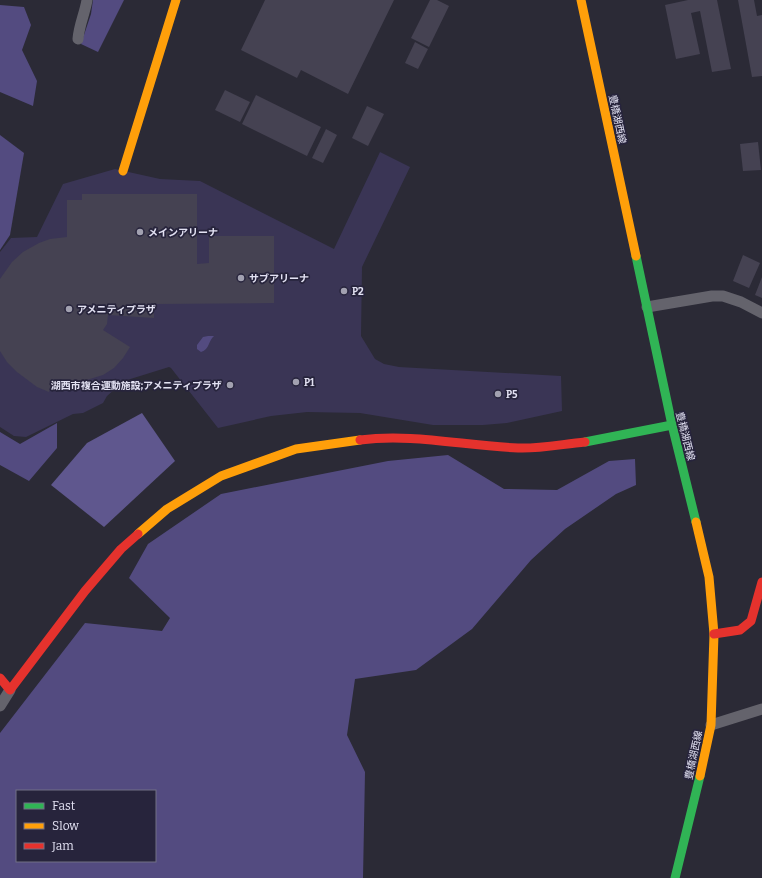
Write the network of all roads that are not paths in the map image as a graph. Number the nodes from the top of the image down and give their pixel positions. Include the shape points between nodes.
1 (87, 0) edge
2 (176, 0) edge
3 (581, 0) edge
4 (78, 39) dead end
5 (123, 171) dead end
6 (647, 307) junction
7 (762, 313) edge
8 (672, 425) junction
9 (762, 582) edge
10 (714, 634) junction
11 (0, 678) edge
12 (10, 690) junction
13 (0, 706) edge
14 (762, 709) edge
15 (711, 725) junction
16 (675, 878) edge

1 - 4 street
2 - 5 street
3 - 6 street, 豊橋湖西線
6 - 7 street via 723,296
6 - 8 street, 豊橋湖西線
8 - 10 street, 豊橋湖西線 via 710,577
8 - 12 street via 590,442 519,448 415,439 369,439 296,449 221,476 166,508 121,548
9 - 10 street via 751,621 740,630
10 - 15 street, 豊橋湖西線
11 - 12 street
12 - 13 street
14 - 15 street
15 - 16 street, 豊橋湖西線

